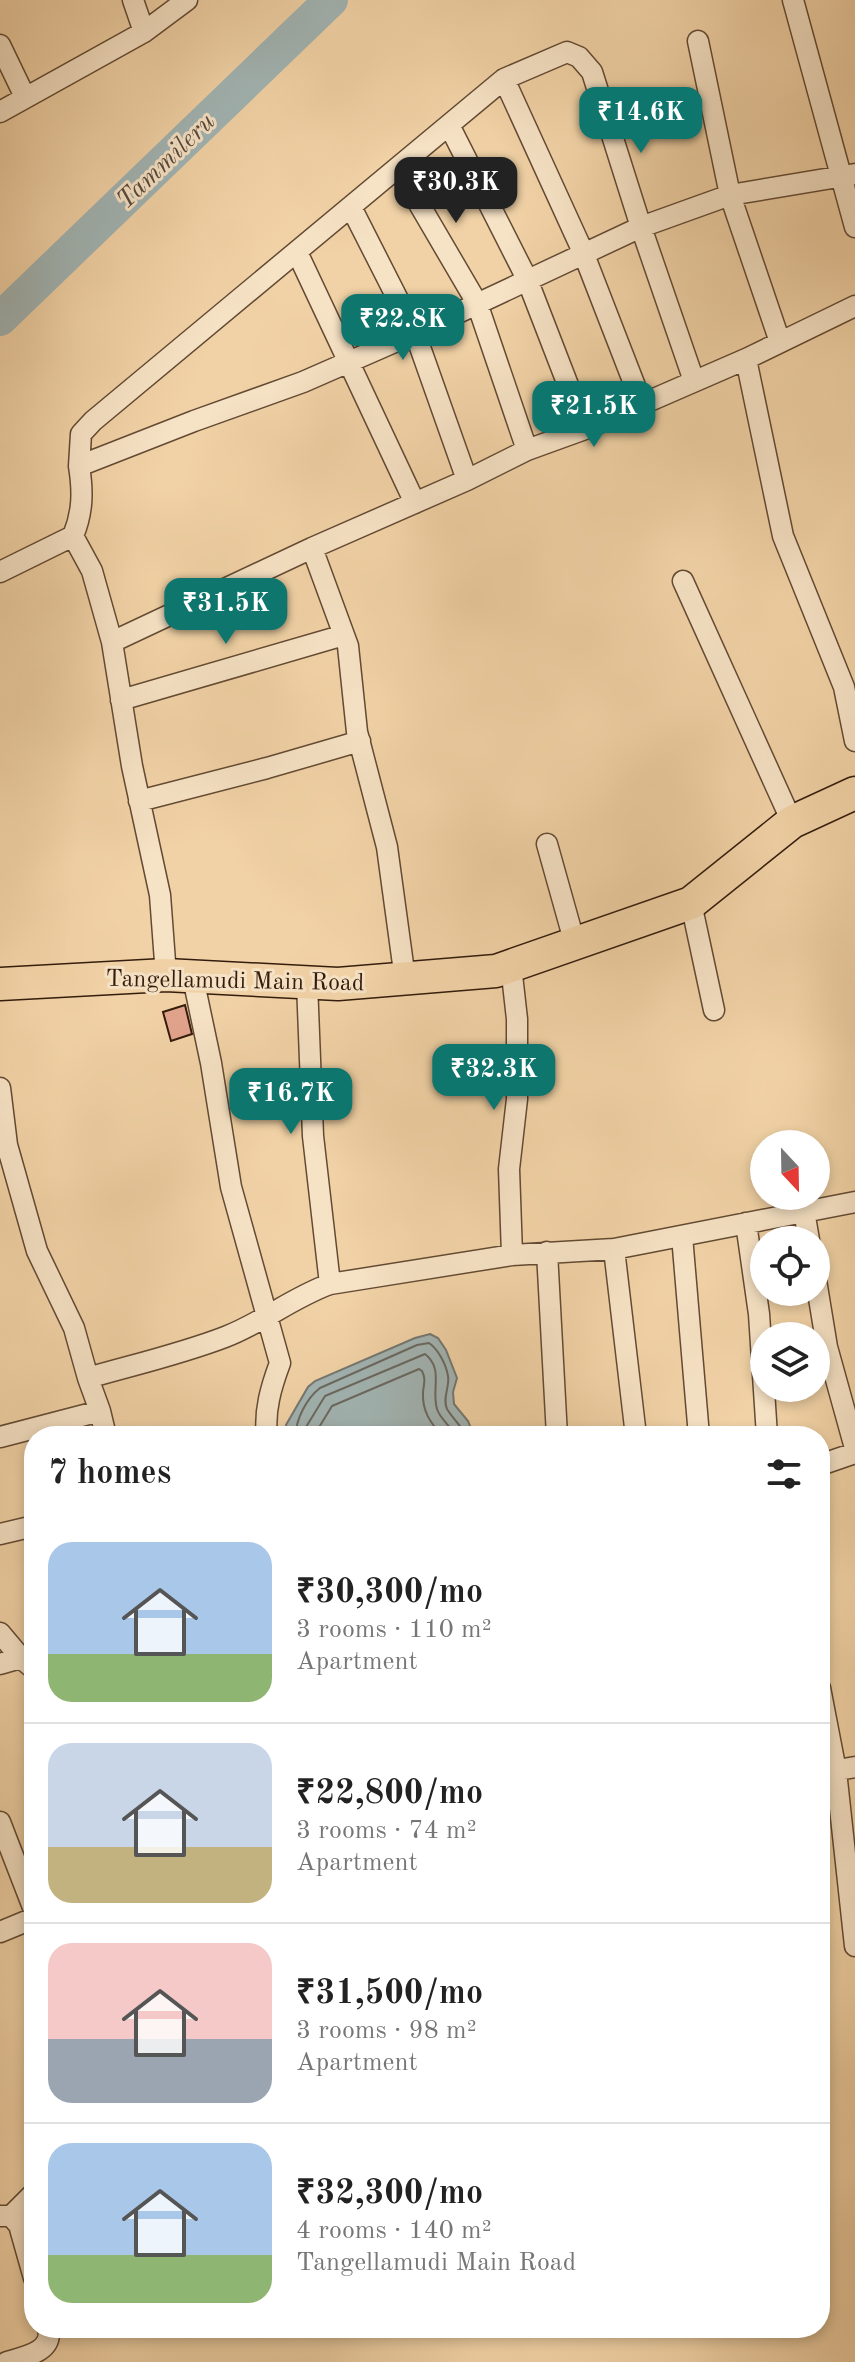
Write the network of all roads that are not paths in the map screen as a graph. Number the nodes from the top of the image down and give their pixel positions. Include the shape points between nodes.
1 (133, 0) edge
2 (187, 0) edge
3 (793, 0) edge
4 (144, 32) junction
5 (698, 41) dead end
6 (0, 45) edge
7 (504, 79) junction
8 (25, 97) junction
9 (0, 112) edge
10 (449, 125) junction
11 (398, 168) junction
12 (848, 174) edge
13 (730, 195) junction
14 (351, 207) junction
15 (641, 227) junction
16 (855, 227) edge
17 (297, 252) junction
18 (583, 252) junction
19 (527, 279) junction
20 (477, 303) junction
21 (855, 306) edge
22 (415, 333) junction
23 (780, 342) junction
24 (746, 359) junction
25 (350, 361) junction
26 (694, 381) junction
27 (642, 404) junction
28 (585, 429) junction
29 (527, 450) junction
30 (79, 466) junction
31 (467, 480) junction
32 (415, 503) junction
33 (73, 536) junction
34 (312, 548) junction
35 (0, 572) edge
36 (683, 581) dead end
37 (344, 635) junction
38 (112, 642) junction
39 (121, 700) junction
40 (360, 741) junction
41 (855, 741) edge
42 (855, 793) edge
43 (139, 801) junction
44 (792, 822) junction
45 (547, 844) dead end
46 (691, 903) junction
47 (575, 944) junction
48 (511, 966) junction
49 (179, 976) junction
50 (405, 979) junction
51 (307, 983) junction
52 (0, 984) edge
53 (714, 1010) dead end
54 (0, 1088) edge
55 (3, 1146) edge
56 (855, 1202) edge
57 (804, 1211) junction
58 (746, 1223) junction
59 (807, 1226) edge
60 (682, 1236) junction
61 (614, 1249) junction
62 (547, 1252) junction
63 (512, 1255) junction
64 (330, 1284) junction
65 (820, 1306) edge
66 (266, 1317) junction
67 (88, 1378) junction
68 (100, 1411) junction
69 (42, 1426) edge
70 (104, 1426) edge
71 (266, 1426) edge
72 (556, 1426) edge
73 (635, 1426) edge
74 (698, 1426) edge
75 (766, 1426) edge
76 (24, 1431) edge
77 (0, 1437) edge
78 (855, 1450) edge
79 (830, 1461) edge
80 (24, 1528) edge
81 (0, 1534) edge
82 (0, 1633) edge
83 (24, 1660) edge
84 (0, 1664) edge
85 (24, 1664) edge
86 (830, 1736) edge
87 (837, 1770) edge
88 (0, 1822) edge
89 (24, 1884) edge
90 (24, 1922) edge
91 (0, 1932) edge
92 (855, 1946) edge
93 (24, 2201) edge
94 (5, 2216) edge
95 (24, 2243) edge
96 (48, 2338) edge
97 (7, 2362) edge

1 - 4 street
2 - 4 street
3 - 12 street
4 - 8 street
5 - 13 street
6 - 8 street
7 - 10 street
7 - 15 street via 567,52 579,57 592,72
7 - 18 street
8 - 9 street
10 - 11 street
10 - 19 street
11 - 14 street
11 - 20 street
12 - 13 street
12 - 16 street
13 - 15 street
13 - 23 street
14 - 17 street
14 - 22 street
15 - 18 street
15 - 26 street
17 - 25 street
17 - 30 street via 93,421 81,434
18 - 19 street
18 - 27 street
19 - 20 street
19 - 28 street
20 - 22 street
20 - 29 street
21 - 23 street
22 - 25 street
22 - 31 street
23 - 24 street
24 - 26 street
24 - 41 street via 783,536 844,687
25 - 30 street
25 - 32 street
26 - 27 street
27 - 28 street
28 - 29 street
29 - 31 street
30 - 33 street via 83,491
31 - 32 street
32 - 34 street
33 - 35 street
33 - 38 street via 92,571
34 - 37 street
34 - 38 street
36 - 44 street
37 - 39 street
37 - 40 street
38 - 39 street
39 - 43 street
40 - 43 street
40 - 50 street via 387,847
42 - 44 main road, Tangellamudi Main Road
43 - 49 street
44 - 46 main road, Tangellamudi Main Road
45 - 47 street
46 - 47 main road, Tangellamudi Main Road
46 - 53 street
47 - 48 main road, Tangellamudi Main Road
48 - 50 main road, Tangellamudi Main Road
48 - 63 street via 517,1019 517,1099 509,1169
49 - 51 main road, Tangellamudi Main Road
49 - 52 main road, Tangellamudi Main Road
49 - 66 street via 211,1063 231,1187
50 - 51 main road, Tangellamudi Main Road
51 - 64 street via 313,1136
54 - 55 street
55 - 67 street via 37,1251 74,1328
56 - 57 street
57 - 58 street
57 - 59 street
58 - 60 street
58 - 75 street
60 - 61 street
60 - 74 street
61 - 62 street
61 - 73 street
62 - 63 street
62 - 72 street
63 - 64 street
64 - 66 street
65 - 78 street
66 - 67 street via 225,1337
66 - 71 street via 280,1363
67 - 68 street
68 - 69 street
68 - 70 street
76 - 77 street
78 - 79 street
80 - 81 street
82 - 83 street
84 - 85 street
86 - 87 street
87 - 92 street
88 - 89 street
90 - 91 street
93 - 94 street
94 - 95 street via 19,2225
96 - 97 street via 44,2348

